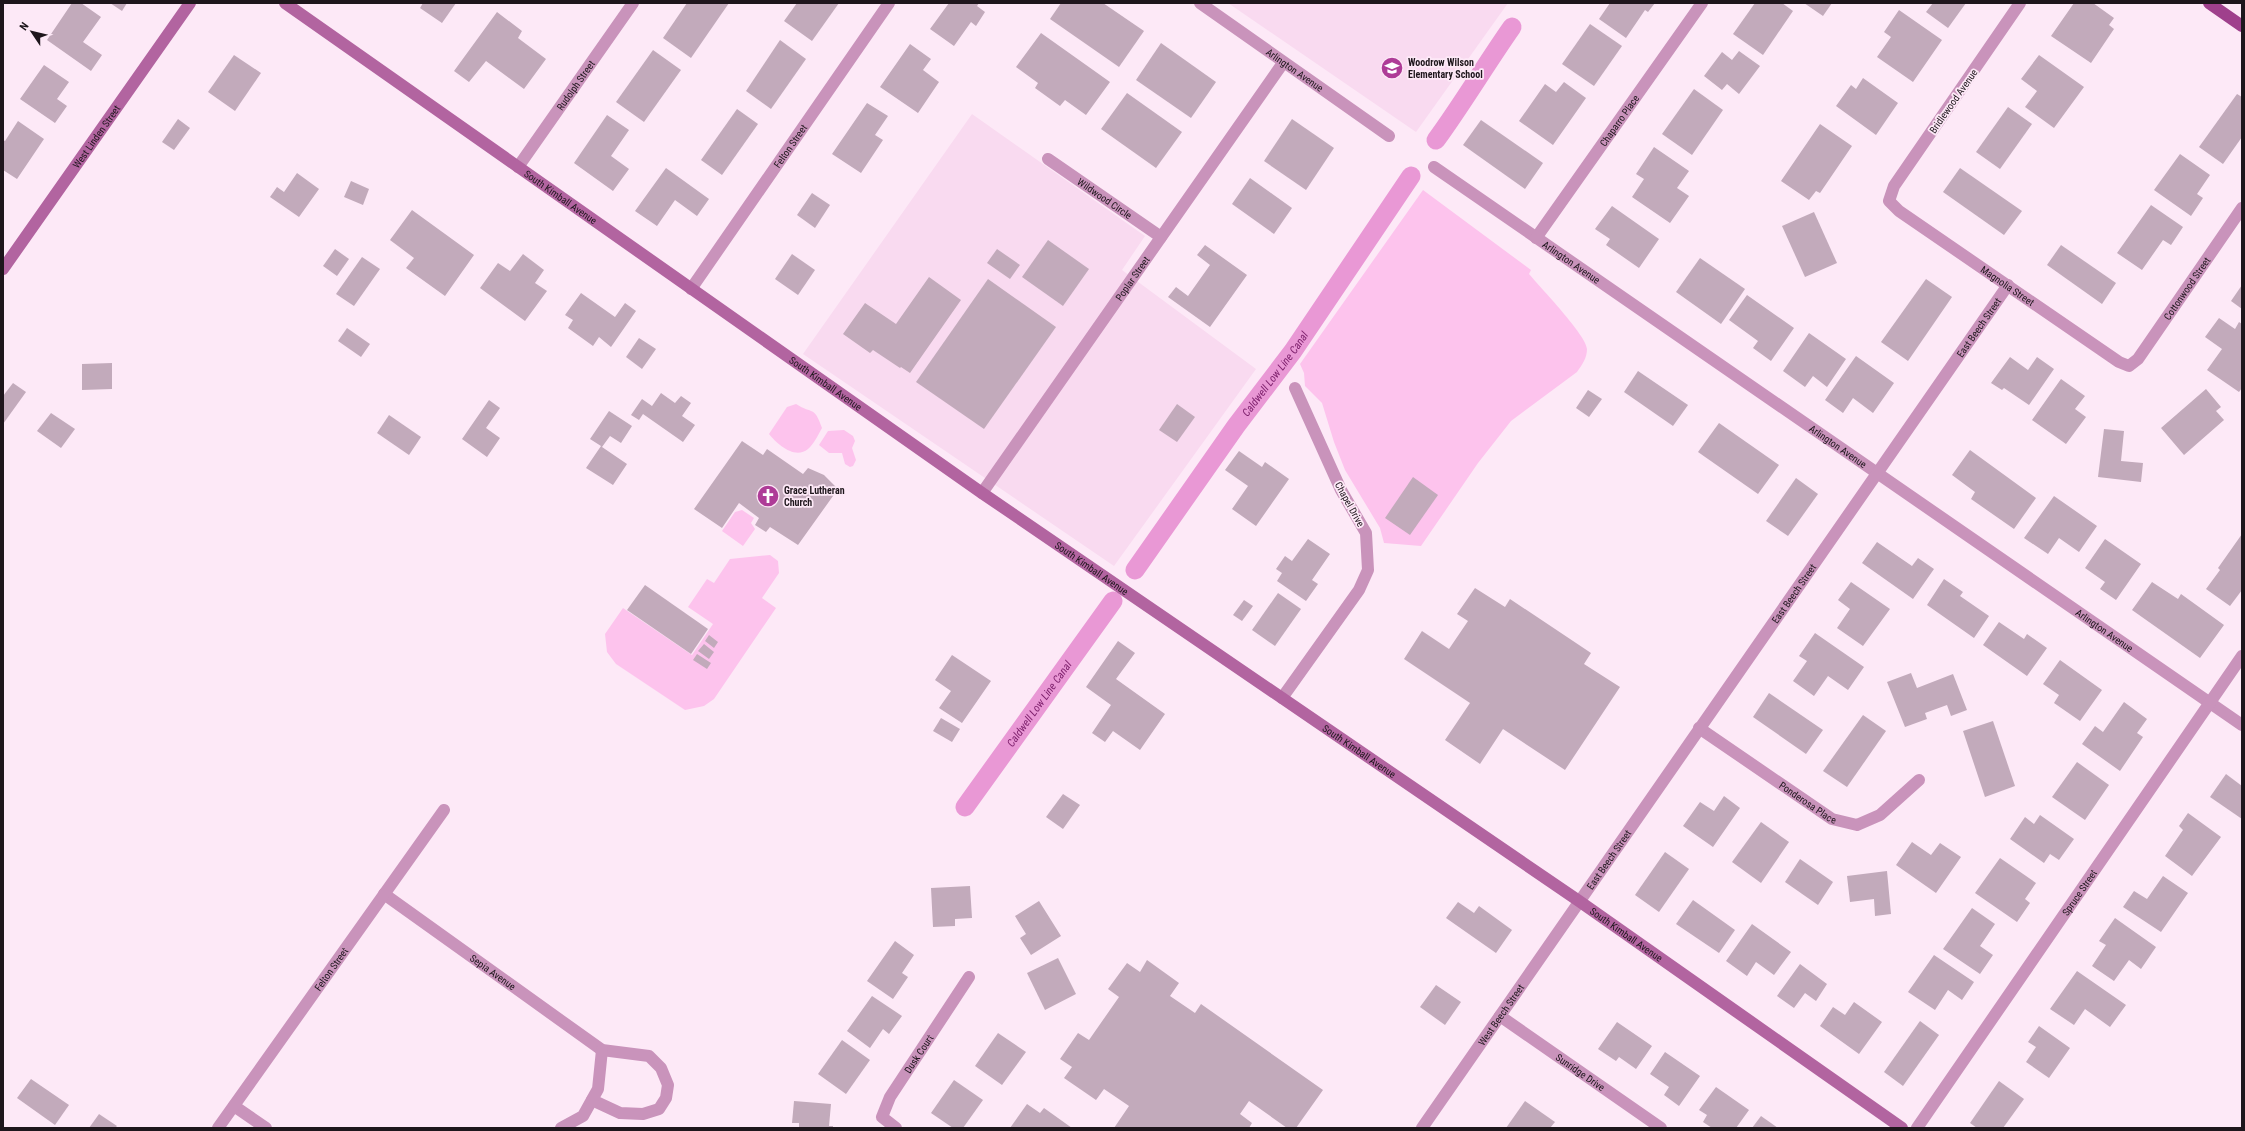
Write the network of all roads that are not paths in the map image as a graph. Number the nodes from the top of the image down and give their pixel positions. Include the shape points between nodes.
1 (190, 3) edge
2 (285, 3) edge
3 (634, 3) edge
4 (889, 3) edge
5 (1200, 3) edge
6 (1702, 3) edge
7 (2020, 3) edge
8 (2209, 3) edge
9 (2242, 26) edge
10 (1283, 62) junction
11 (1389, 136) dead end
12 (1048, 159) dead end
13 (518, 167) junction
14 (1434, 167) dead end
15 (1889, 201) joint
16 (2242, 208) edge
17 (1161, 237) junction
18 (1536, 238) junction
19 (3, 269) edge
20 (2008, 285) junction
21 (691, 289) junction
22 (2129, 366) joint
23 (1295, 388) dead end
24 (1877, 472) junction
25 (982, 494) junction
26 (2242, 656) edge
27 (1282, 698) junction
28 (2210, 702) junction
29 (2242, 725) edge
30 (1699, 728) junction
31 (1919, 780) dead end
32 (444, 810) dead end
33 (384, 894) junction
34 (1579, 902) junction
35 (969, 977) dead end
36 (1500, 1016) junction
37 (602, 1050) junction
38 (592, 1100) junction
39 (234, 1106) junction
40 (218, 1128) edge
41 (266, 1128) edge
42 (561, 1128) edge
43 (896, 1128) edge
44 (1422, 1128) edge
45 (1661, 1128) edge
46 (1902, 1128) edge
47 (1917, 1128) edge

1 - 19 street, West Linden Street
2 - 13 street, South Kimball Avenue
3 - 13 street, Rudolph Street
4 - 21 street, Felton Street
5 - 10 street, Arlington Avenue
6 - 18 street, Chaparro Place
7 - 15 street, Bridlewood Avenue via 1894,186
8 - 9 main road
10 - 11 street, Arlington Avenue
10 - 17 street, Poplar Street
12 - 17 street, Wildwood Circle
13 - 21 street, South Kimball Avenue
14 - 18 street, Arlington Avenue
15 - 20 street, Magnolia Street via 1899,211
16 - 22 street, Cottonwood Street via 2138,359
17 - 25 street, Poplar Street
18 - 24 street, Arlington Avenue
20 - 22 street, Magnolia Street via 2119,362
20 - 24 street, East Beech Street
21 - 25 street, South Kimball Avenue
23 - 27 street, Chapel Drive via 1341,490 1366,533 1368,570 1359,590
24 - 28 street, Arlington Avenue
24 - 30 street, East Beech Street
25 - 27 street, South Kimball Avenue
26 - 28 street, Spruce Street
27 - 34 street, South Kimball Avenue
28 - 29 street, Arlington Avenue
28 - 47 street, Spruce Street
30 - 31 street, Ponderosa Place via 1832,819 1856,825 1880,815
30 - 34 street, East Beech Street
32 - 33 street, Felton Street
33 - 37 street, Sepia Avenue
33 - 39 street, Felton Street
34 - 36 street, West Beech Street
34 - 46 street, South Kimball Avenue
35 - 43 street, Dusk Court via 890,1097 882,1117
36 - 44 street, West Beech Street
36 - 45 street, Sunridge Drive
37 - 38 street via 598,1089
37 - 38 street via 649,1056 662,1068 668,1085 666,1098 659,1109 643,1114 620,1113
38 - 42 street via 583,1116
39 - 40 street, Felton Street
39 - 41 street

